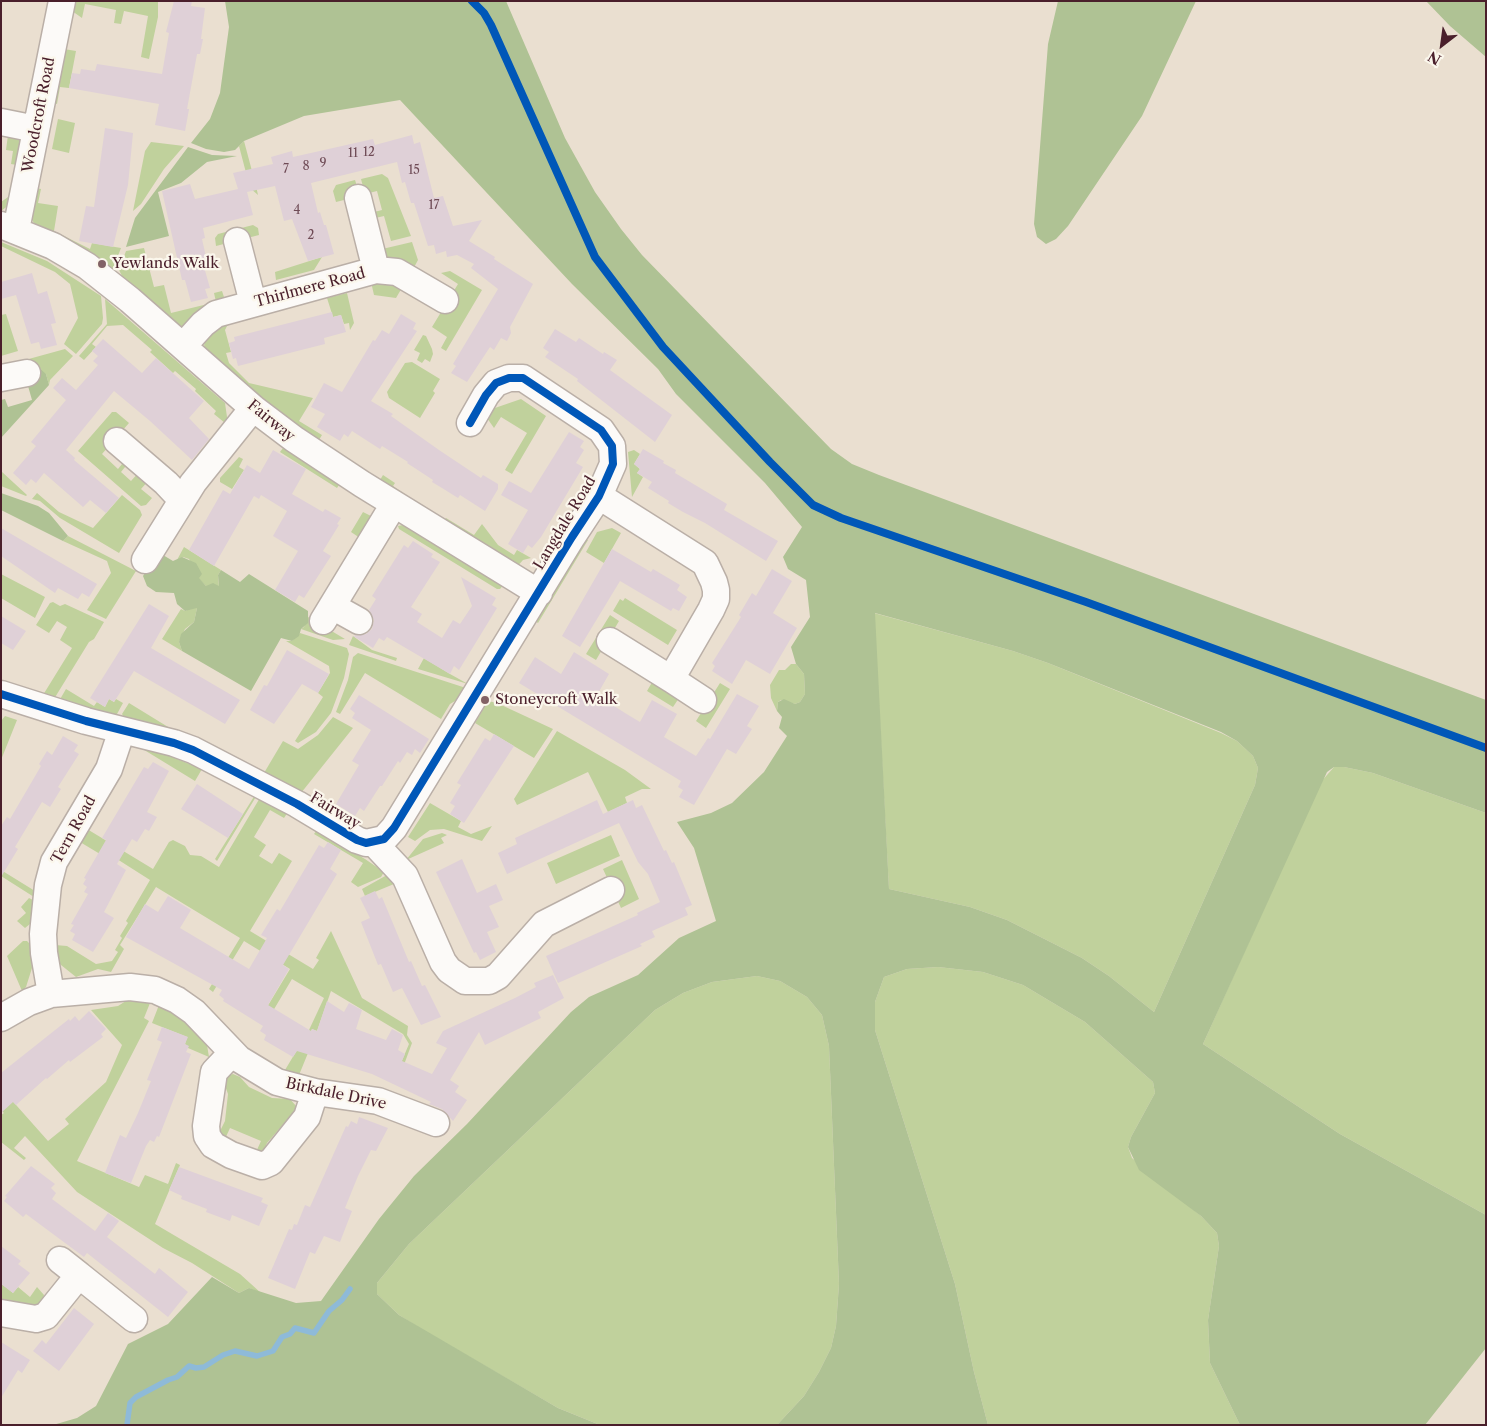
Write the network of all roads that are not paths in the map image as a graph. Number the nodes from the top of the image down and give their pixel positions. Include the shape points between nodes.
1 (62, 1) edge
2 (1, 122) edge
3 (36, 129) junction
4 (358, 198) dead end
5 (9, 227) edge
6 (237, 241) dead end
7 (376, 270) junction
8 (445, 300) dead end
9 (253, 303) junction
10 (183, 346) junction
11 (27, 373) dead end
12 (1, 378) edge
13 (253, 408) junction
14 (470, 423) dead end
15 (117, 441) dead end
16 (599, 496) junction
17 (182, 500) junction
18 (394, 504) junction
19 (145, 560) dead end
20 (539, 593) junction
21 (359, 621) dead end
22 (610, 641) dead end
23 (671, 679) junction
24 (1, 694) edge
25 (703, 700) dead end
26 (122, 730) junction
27 (374, 842) junction
28 (611, 890) dead end
29 (51, 994) junction
30 (1, 1018) edge
31 (232, 1053) junction
32 (315, 1092) junction
33 (436, 1123) dead end
34 (1, 1313) edge
35 (134, 1319) dead end

1 - 3 street, Woodcroft Road
2 - 3 street
3 - 5 street, Woodcroft Road
4 - 7 street
5 - 10 street, Fairway via 53,246 86,266
6 - 9 street
7 - 8 street, Thirlmere Road via 397,272
7 - 9 street, Thirlmere Road
9 - 10 street, Thirlmere Road via 216,314
10 - 13 street, Fairway
11 - 12 street
13 - 17 street
13 - 18 street, Fairway via 324,460
14 - 16 street, Langdale Road via 496,384 514,377 528,380 592,423 608,439 612,446 613,464
15 - 17 street
16 - 20 street, Langdale Road
16 - 23 street via 697,557 714,582 716,599
17 - 19 street
18 - 20 street, Fairway
18 - 21 street via 327,614
20 - 27 street, Fairway via 394,828 384,839
22 - 23 street
23 - 25 street
24 - 26 street, Fairway
26 - 27 street, Fairway via 194,750 297,804 357,840
26 - 29 street, Tern Road via 109,769 54,862 43,934
27 - 28 street via 405,876 443,962 465,981 489,981 498,976 544,924
29 - 30 street, Birkdale Drive
29 - 31 street, Birkdale Drive via 130,987 155,990 194,1012
31 - 32 street, Birkdale Drive via 272,1079
31 - 32 street via 214,1072 206,1126 212,1145 231,1155 262,1166 271,1162 307,1117
32 - 33 street, Birkdale Drive via 378,1101
34 - 35 street via 36,1319 46,1316 70,1267

